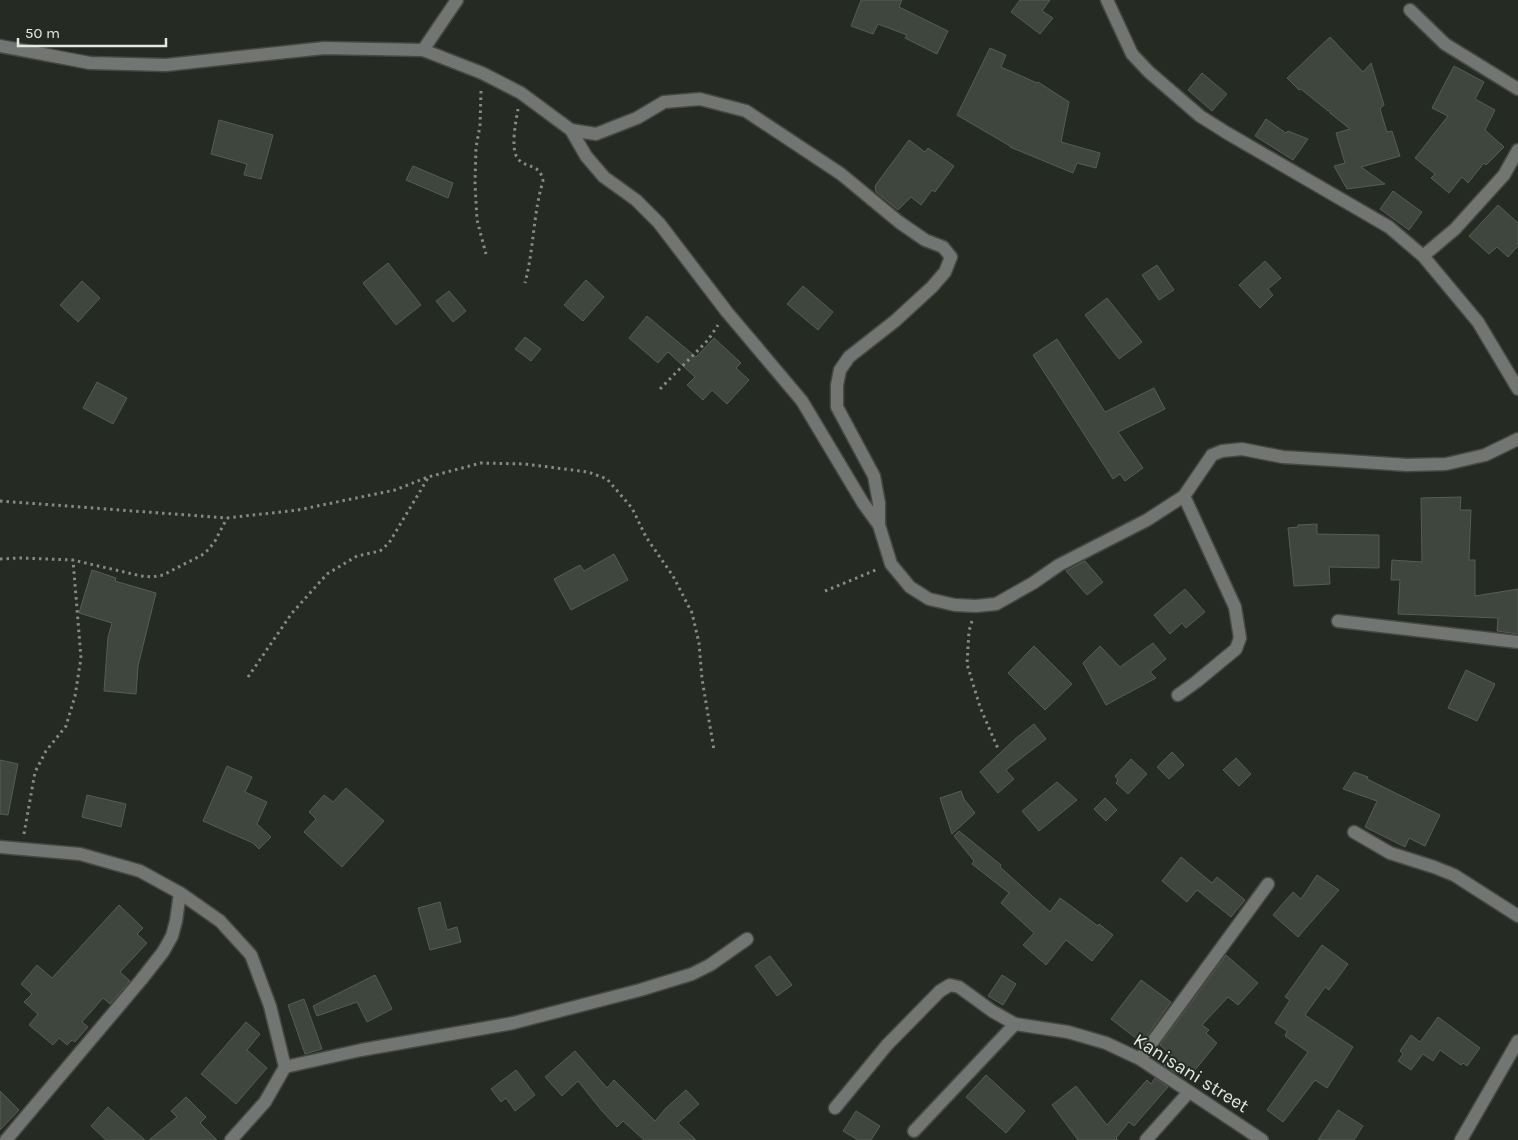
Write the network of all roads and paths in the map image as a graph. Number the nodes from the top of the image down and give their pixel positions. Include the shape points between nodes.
1 (457, 0) edge
2 (1106, 0) edge
3 (1410, 10) dead end
4 (0, 46) edge
5 (423, 50) junction
6 (482, 73) junction
7 (1518, 89) edge
8 (521, 93) junction
9 (571, 130) junction
10 (1518, 150) edge
11 (486, 254) dead end
12 (1423, 256) junction
13 (526, 283) dead end
14 (727, 312) junction
15 (660, 388) dead end
16 (1518, 389) edge
17 (1518, 439) edge
18 (428, 477) junction
19 (1184, 496) junction
20 (0, 501) edge
21 (227, 518) junction
22 (879, 525) junction
23 (0, 559) edge
24 (73, 560) junction
25 (891, 564) junction
26 (825, 591) dead end
27 (976, 606) junction
28 (1338, 621) dead end
29 (1518, 642) edge
30 (248, 677) dead end
31 (1178, 695) dead end
32 (714, 750) dead end
33 (998, 751) dead end
34 (1354, 832) dead end
35 (22, 848) junction
36 (3, 851) edge
37 (1268, 884) dead end
38 (180, 894) junction
39 (1518, 916) edge
40 (747, 939) dead end
41 (1015, 1024) junction
42 (1518, 1041) edge
43 (1140, 1059) junction
44 (285, 1067) junction
45 (1189, 1092) junction
46 (835, 1108) dead end
47 (914, 1131) dead end
48 (6, 1140) edge
49 (231, 1140) edge
50 (1146, 1140) edge
51 (1262, 1140) edge
52 (1461, 1140) edge

1 - 5 street
2 - 12 street via 1132,54 1200,116 1389,228
3 - 7 street via 1445,44
4 - 5 street via 90,63 166,65 324,48
5 - 6 street
6 - 8 street
6 - 11 path via 476,183 477,220
8 - 9 street
8 - 13 path via 514,130 514,153 518,159 538,170 543,181
9 - 14 street via 586,156 604,177 636,200 659,223
9 - 22 street via 596,134 637,118 664,102 700,99 746,111 841,174 899,222 943,247 951,257 945,272 932,287 849,357 840,370 837,407 874,476
10 - 12 street via 1498,182 1455,229
12 - 16 street via 1478,322
14 - 15 path via 708,340
14 - 22 street via 802,401
17 - 19 street via 1485,455 1446,464 1407,465 1283,457 1242,449 1222,450 1212,456
18 - 21 path via 395,490 298,510
18 - 30 path via 389,543 380,551 345,561 326,574 287,619
18 - 32 path via 481,463 525,464 588,472 607,479 632,508 692,613
19 - 27 street via 996,604
19 - 31 street via 1236,608 1240,638 1236,649
20 - 21 path
21 - 24 path via 209,549 163,575 141,576
22 - 25 street
23 - 24 path
24 - 35 path via 80,658 75,696 66,726 46,751 35,772
25 - 26 path
25 - 27 street via 910,587 929,600
27 - 33 path via 969,631 967,664
28 - 29 street
34 - 39 street via 1390,853 1454,875
35 - 36 street
35 - 38 street via 80,854 140,872
37 - 43 street
38 - 44 street via 220,921 251,955 270,1006
38 - 48 street via 172,936 163,952
40 - 44 street via 692,974 640,990 513,1023
41 - 43 street, Kanisani street via 1068,1032 1106,1043
41 - 46 street, Kanisani street via 959,987 950,985 887,1044
41 - 47 street
42 - 52 street
43 - 45 street, Kanisani street
44 - 49 street via 264,1102
45 - 50 street
45 - 51 street, Kanisani street

